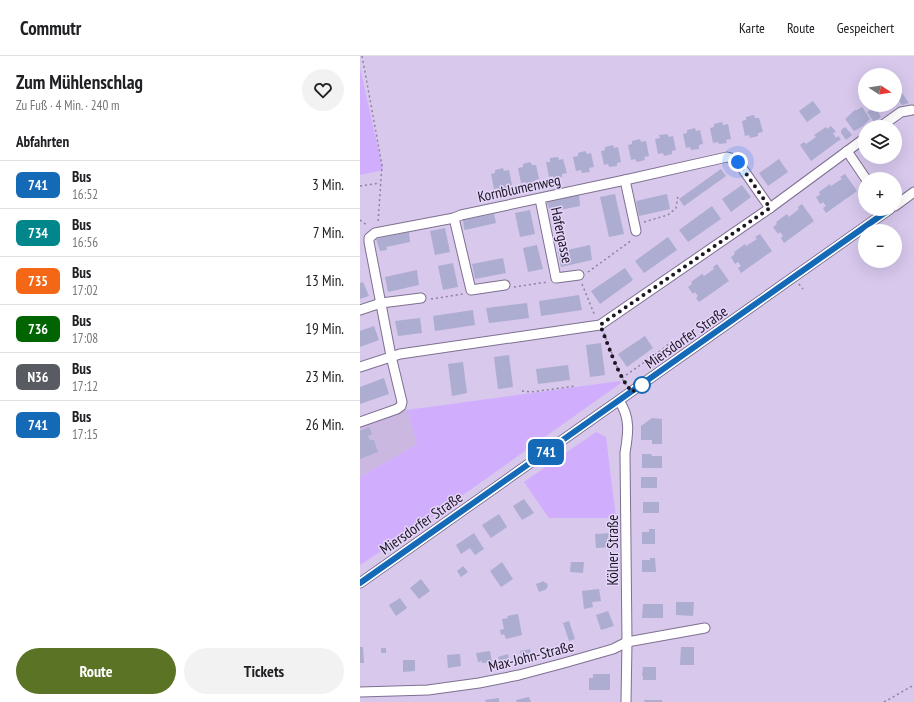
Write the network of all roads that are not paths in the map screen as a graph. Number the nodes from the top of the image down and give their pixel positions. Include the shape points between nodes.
1 (912, 110) dead end
2 (890, 120) edge
3 (858, 143) edge
4 (847, 151) junction
5 (861, 172) edge
6 (625, 180) junction
7 (914, 192) edge
8 (540, 198) junction
9 (902, 200) edge
10 (770, 208) junction
11 (880, 216) edge
12 (454, 218) junction
13 (635, 228) road end
14 (579, 275) road end
15 (505, 285) road end
16 (421, 298) road end
17 (381, 303) junction
18 (360, 310) edge
19 (391, 356) junction
20 (360, 367) edge
21 (619, 401) junction
22 (360, 422) edge
23 (360, 583) edge
24 (705, 628) dead end
25 (627, 642) junction
26 (360, 692) edge
27 (626, 702) edge

1 - 2 street via 901,112
3 - 4 street
4 - 5 street
4 - 10 street
6 - 8 street, Kornblumenweg
6 - 10 street, Kornblumenweg via 731,157 738,162
6 - 13 street
7 - 9 street, Miersdorfer Straße
8 - 12 street, Kornblumenweg
8 - 14 street, Hafergasse via 556,278
10 - 19 street via 600,325
11 - 21 street, Miersdorfer Straße
12 - 15 street via 471,290
12 - 17 street, Kornblumenweg via 374,234 369,238
16 - 17 street
17 - 18 street
17 - 19 street
19 - 20 street
19 - 22 street via 402,406
21 - 23 street, Miersdorfer Straße
21 - 25 street, Kölner Straße via 624,407 628,426 625,453
24 - 25 street, Max-John-Straße
25 - 26 street, Max-John-Straße via 613,649 564,663 479,683 428,690
25 - 27 street, Kölner Straße

